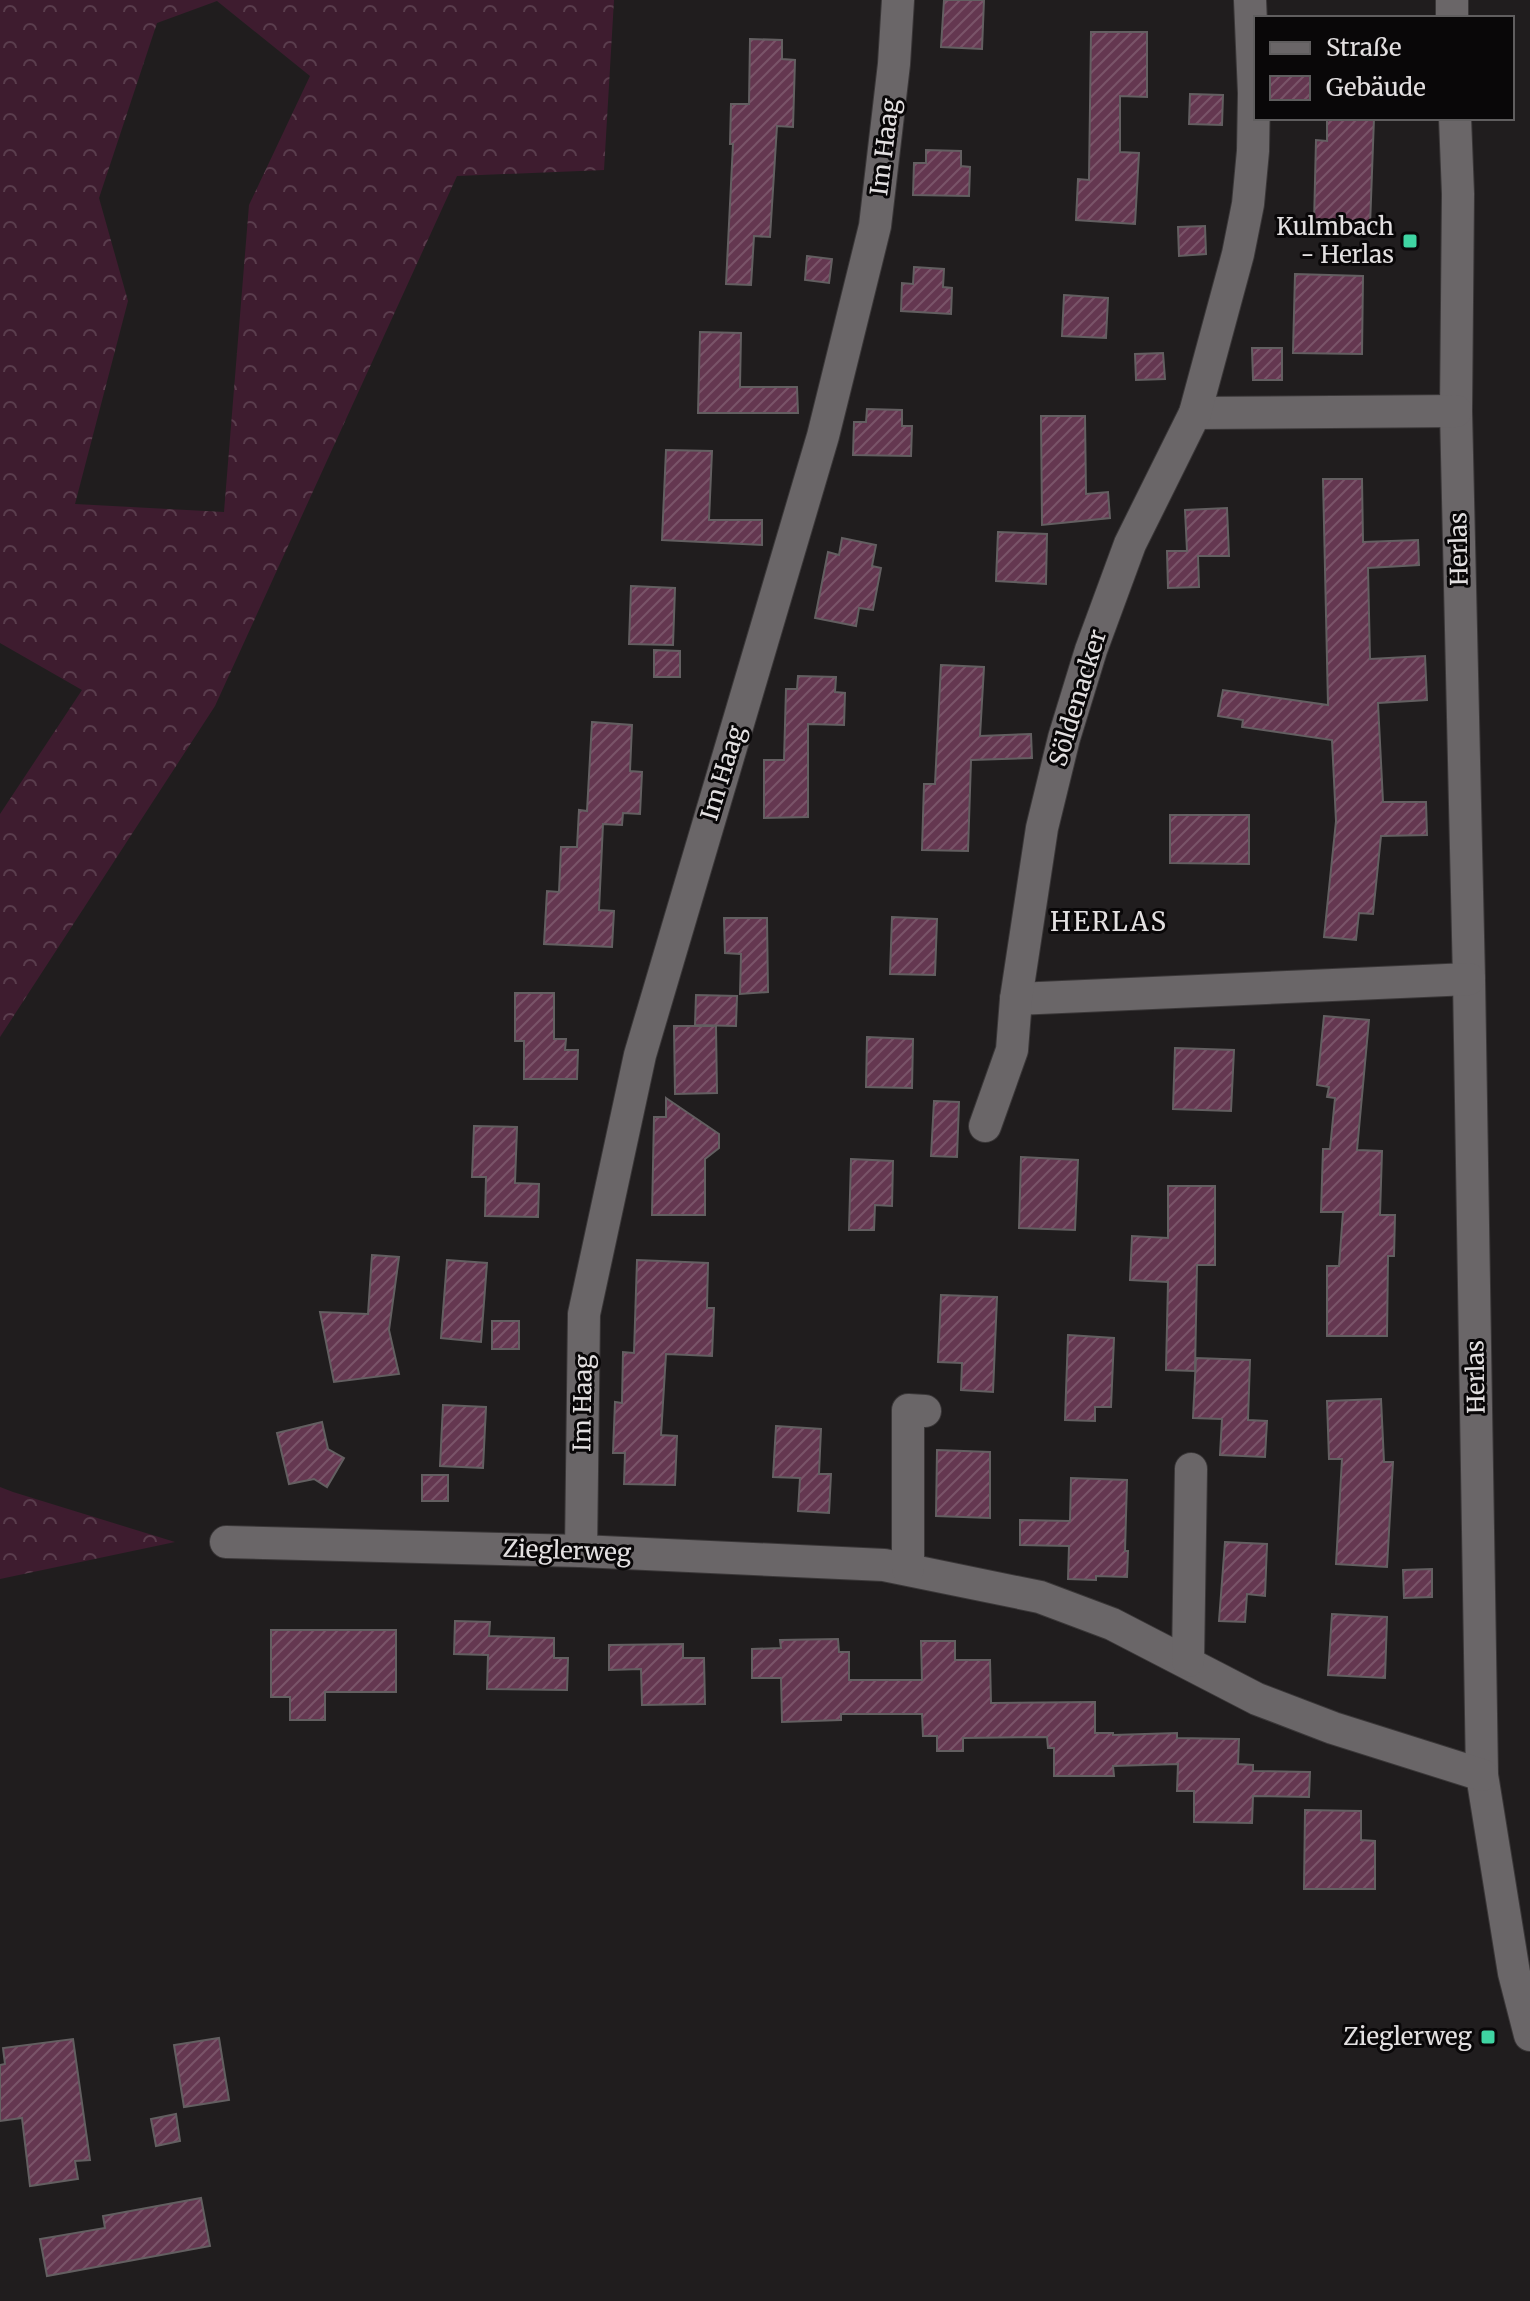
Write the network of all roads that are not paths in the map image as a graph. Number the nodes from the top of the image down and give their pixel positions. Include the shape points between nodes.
1 (898, 0) edge
2 (1250, 0) edge
3 (1455, 120) edge
4 (1456, 411) junction
5 (1195, 413) junction
6 (1469, 979) junction
7 (1016, 999) junction
8 (985, 1126) dead end
9 (925, 1411) dead end
10 (1191, 1469) dead end
11 (226, 1542) dead end
12 (581, 1551) junction
13 (908, 1569) junction
14 (1188, 1661) junction
15 (1482, 1775) junction
16 (1530, 2035) edge

1 - 12 street, Im Haag via 875,226 823,436 640,1055 584,1314
2 - 5 street, Söldenacker via 1254,93 1248,204
3 - 4 street, Herlas
4 - 5 street
4 - 6 street, Herlas
5 - 7 street, Söldenacker via 1130,544 1068,723 1042,828
6 - 7 street
6 - 15 street, Herlas
7 - 8 street, Söldenacker via 1012,1050
9 - 13 street via 908,1410
10 - 14 street
11 - 12 street, Zieglerweg
12 - 13 street, Zieglerweg
13 - 14 street, Zieglerweg via 1040,1597
14 - 15 street, Zieglerweg via 1257,1699
15 - 16 street, Herlas via 1514,1973

